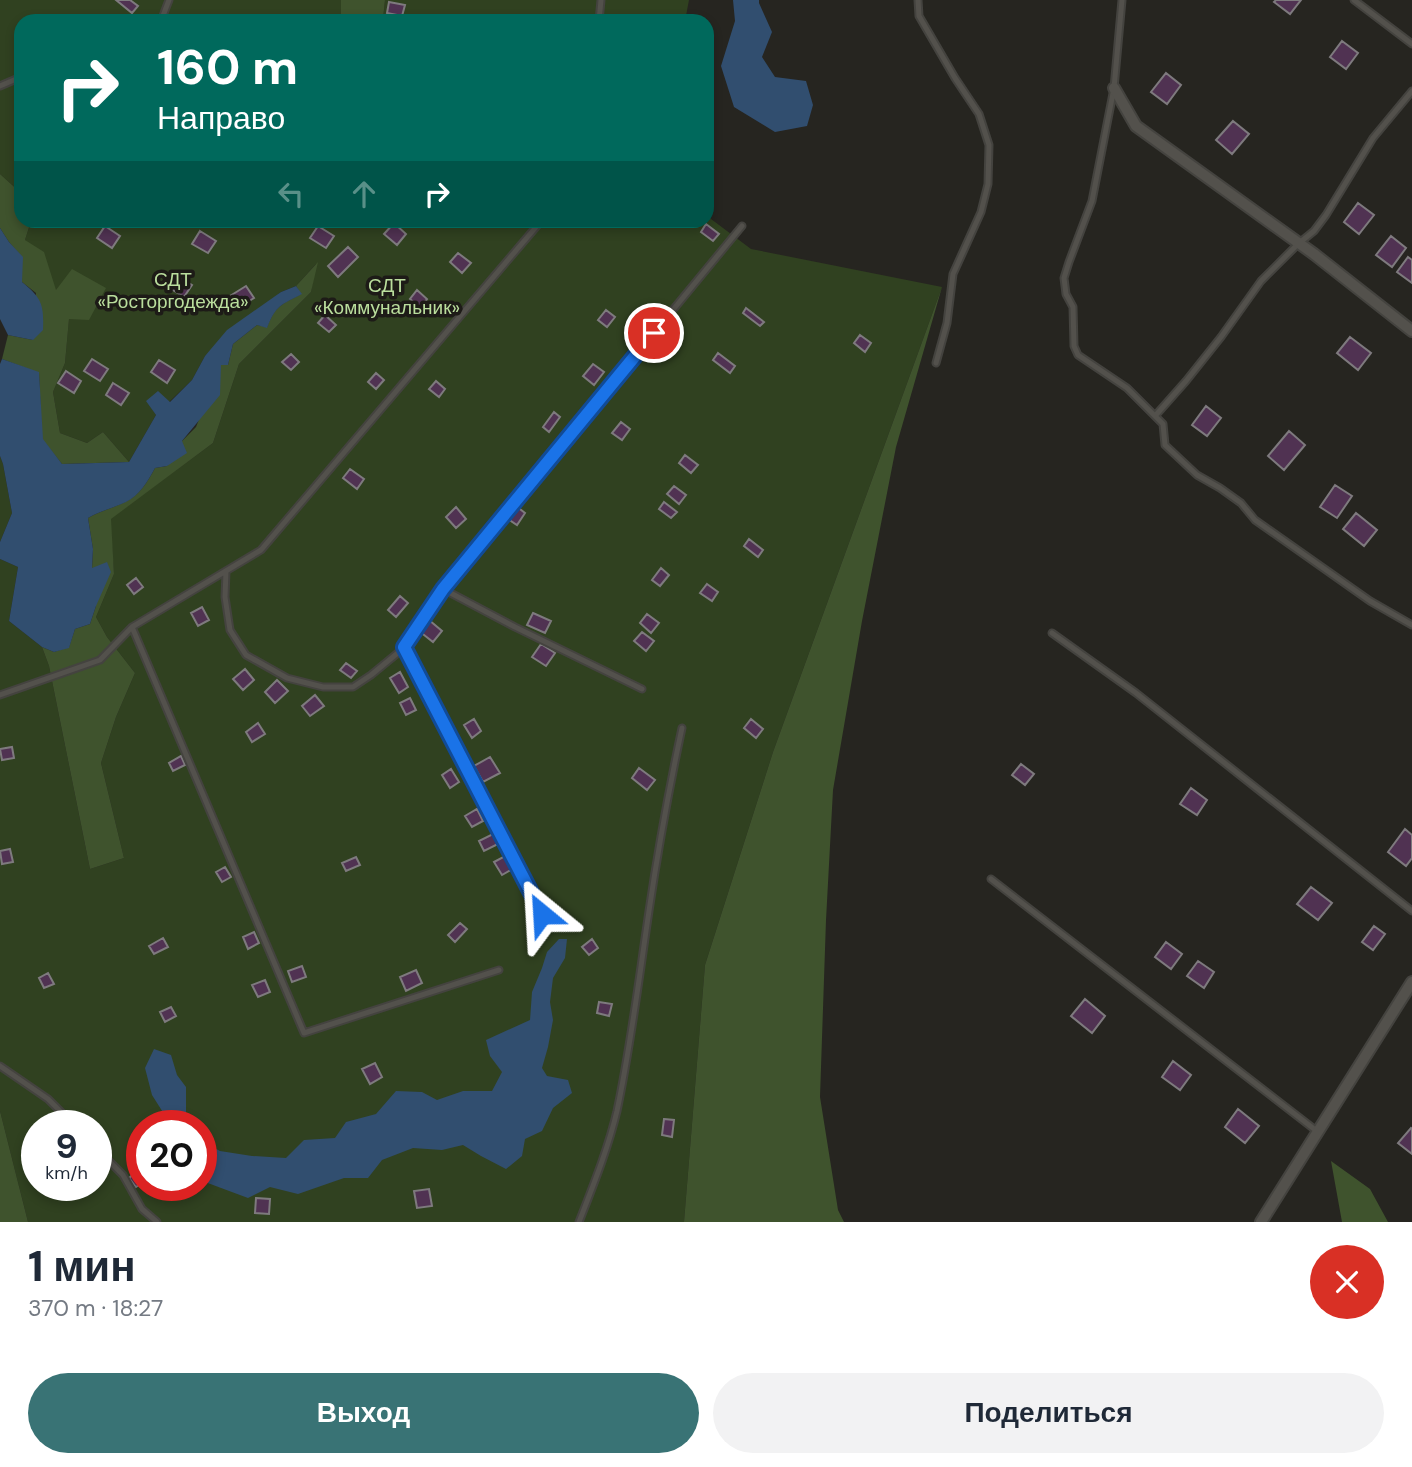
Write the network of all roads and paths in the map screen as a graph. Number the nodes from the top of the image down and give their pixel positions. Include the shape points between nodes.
1 (918, 0) edge
2 (1122, 0) edge
3 (1354, 0) edge
4 (1412, 44) edge
5 (1114, 88) junction
6 (1412, 90) edge
7 (742, 226) dead end
8 (535, 228) edge
9 (1298, 244) junction
10 (1412, 331) edge
11 (936, 363) dead end
12 (1155, 416) junction
13 (226, 571) junction
14 (443, 589) junction
15 (1412, 625) edge
16 (132, 627) junction
17 (1052, 633) dead end
18 (404, 647) junction
19 (642, 689) dead end
20 (0, 695) edge
21 (682, 728) dead end
22 (991, 879) dead end
23 (1412, 911) edge
24 (542, 914) dead end
25 (499, 970) dead end
26 (1412, 982) edge
27 (0, 1066) edge
28 (59, 1110) edge
29 (1318, 1132) junction
30 (112, 1164) edge
31 (157, 1222) edge
32 (579, 1222) edge
33 (1261, 1222) edge

1 - 11 lane via 919,16 979,114 989,145 988,184 981,212 953,274
2 - 5 lane
3 - 4 lane
5 - 9 street via 1136,126
5 - 12 lane via 1093,201 1069,262 1066,294 1073,307 1078,355 1127,388
6 - 9 lane via 1373,138 1314,232
7 - 14 lane
8 - 13 lane via 261,550
9 - 10 street
9 - 12 lane via 1261,281
12 - 15 lane via 1163,424 1165,445 1197,475 1370,601
13 - 16 lane
13 - 18 lane via 230,630 246,655 288,678 323,687 353,687
14 - 18 lane
14 - 19 lane
16 - 20 lane via 100,660
16 - 25 lane via 304,1033
17 - 23 lane via 1136,693
18 - 24 lane
21 - 32 lane via 616,1114
22 - 29 lane
26 - 29 street
27 - 28 lane
29 - 33 street
30 - 31 lane via 142,1209

